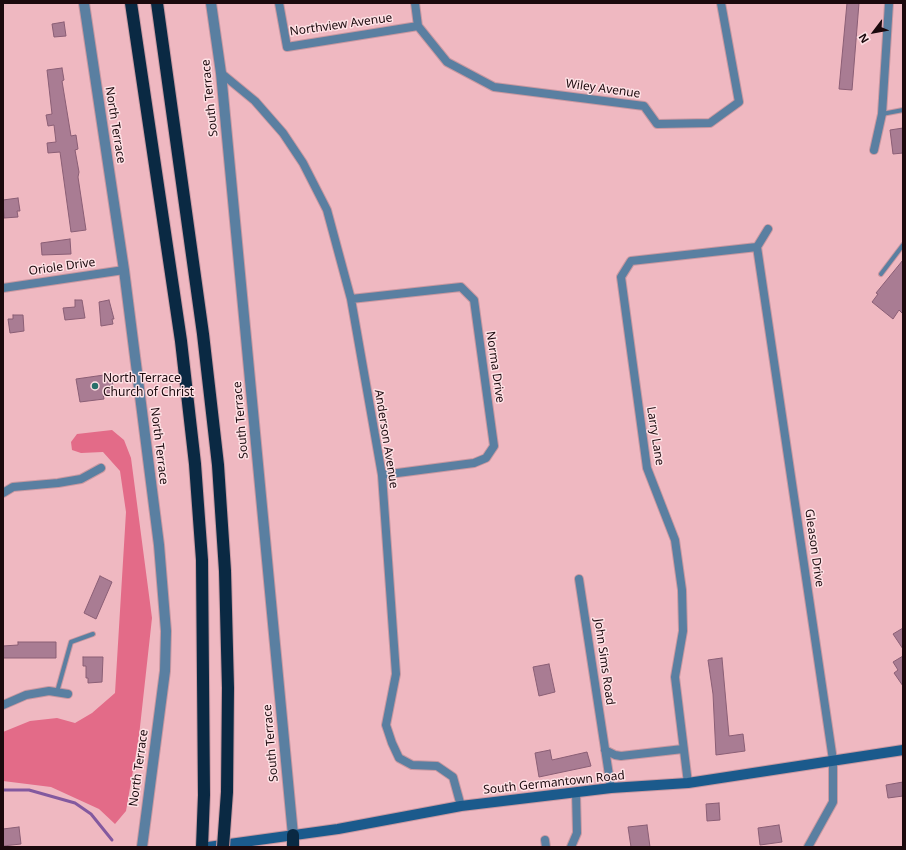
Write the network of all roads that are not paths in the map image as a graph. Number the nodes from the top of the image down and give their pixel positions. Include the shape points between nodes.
1 (84, 3) edge
2 (130, 3) edge
3 (157, 3) edge
4 (211, 3) edge
5 (279, 3) edge
6 (415, 3) edge
7 (721, 3) edge
8 (889, 3) edge
9 (418, 26) junction
10 (221, 73) junction
11 (903, 110) edge
12 (882, 114) junction
13 (874, 150) dead end
14 (768, 229) dead end
15 (903, 245) edge
16 (757, 247) junction
17 (124, 270) junction
18 (881, 274) dead end
19 (3, 288) edge
20 (351, 299) junction
21 (101, 468) dead end
22 (382, 475) junction
23 (3, 492) edge
24 (579, 579) dead end
25 (93, 634) dead end
26 (57, 692) junction
27 (68, 694) dead end
28 (3, 705) edge
29 (683, 749) junction
30 (605, 750) junction
31 (903, 750) edge
32 (833, 760) junction
33 (688, 783) junction
34 (611, 788) junction
35 (576, 792) junction
36 (461, 806) junction
37 (293, 841) edge
38 (142, 847) edge
39 (202, 847) edge
40 (208, 847) edge
41 (223, 847) edge
42 (571, 847) edge
43 (808, 847) edge

1 - 17 street, North Terrace
2 - 39 highway via 181,341 195,464 202,560
3 - 41 highway, bridge via 203,334 218,465 225,571 228,688
4 - 10 street, South Terrace
5 - 9 street, Northview Avenue via 287,47
6 - 9 street
7 - 9 street, Wiley Avenue via 739,102 710,124 657,124 644,106 494,87 447,62
8 - 12 street
10 - 20 street, Anderson Avenue via 255,101 283,133 303,163 327,210
10 - 37 street, South Terrace
11 - 12 lane
12 - 13 street
14 - 16 street
15 - 18 lane
16 - 29 street, Larry Lane via 631,262 621,277 647,468 675,540 682,590 683,631 675,677
16 - 32 street, Gleason Drive
17 - 19 street, Oriole Drive
17 - 38 street, North Terrace via 166,631 165,671
20 - 22 street, Anderson Avenue
20 - 22 street, Norma Drive via 461,287 474,300 494,446 486,458 474,463
21 - 23 street via 81,479 13,487
22 - 36 street, Anderson Avenue via 396,674 386,724 399,758 412,765 437,766 452,777
24 - 30 street, John Sims Road
25 - 26 lane via 71,642
26 - 27 street
26 - 28 street via 26,695
29 - 30 street via 621,756
29 - 33 street, Larry Lane
30 - 34 street, John Sims Road
31 - 32 main road, South Germantown Road
32 - 33 main road, South Germantown Road
32 - 43 street, Gleason Drive via 833,802
33 - 34 main road, South Germantown Road
34 - 35 main road, South Germantown Road
35 - 36 main road, South Germantown Road
35 - 42 street via 577,833
36 - 37 main road, South Germantown Road via 338,829
37 - 40 main road, South Germantown Road

